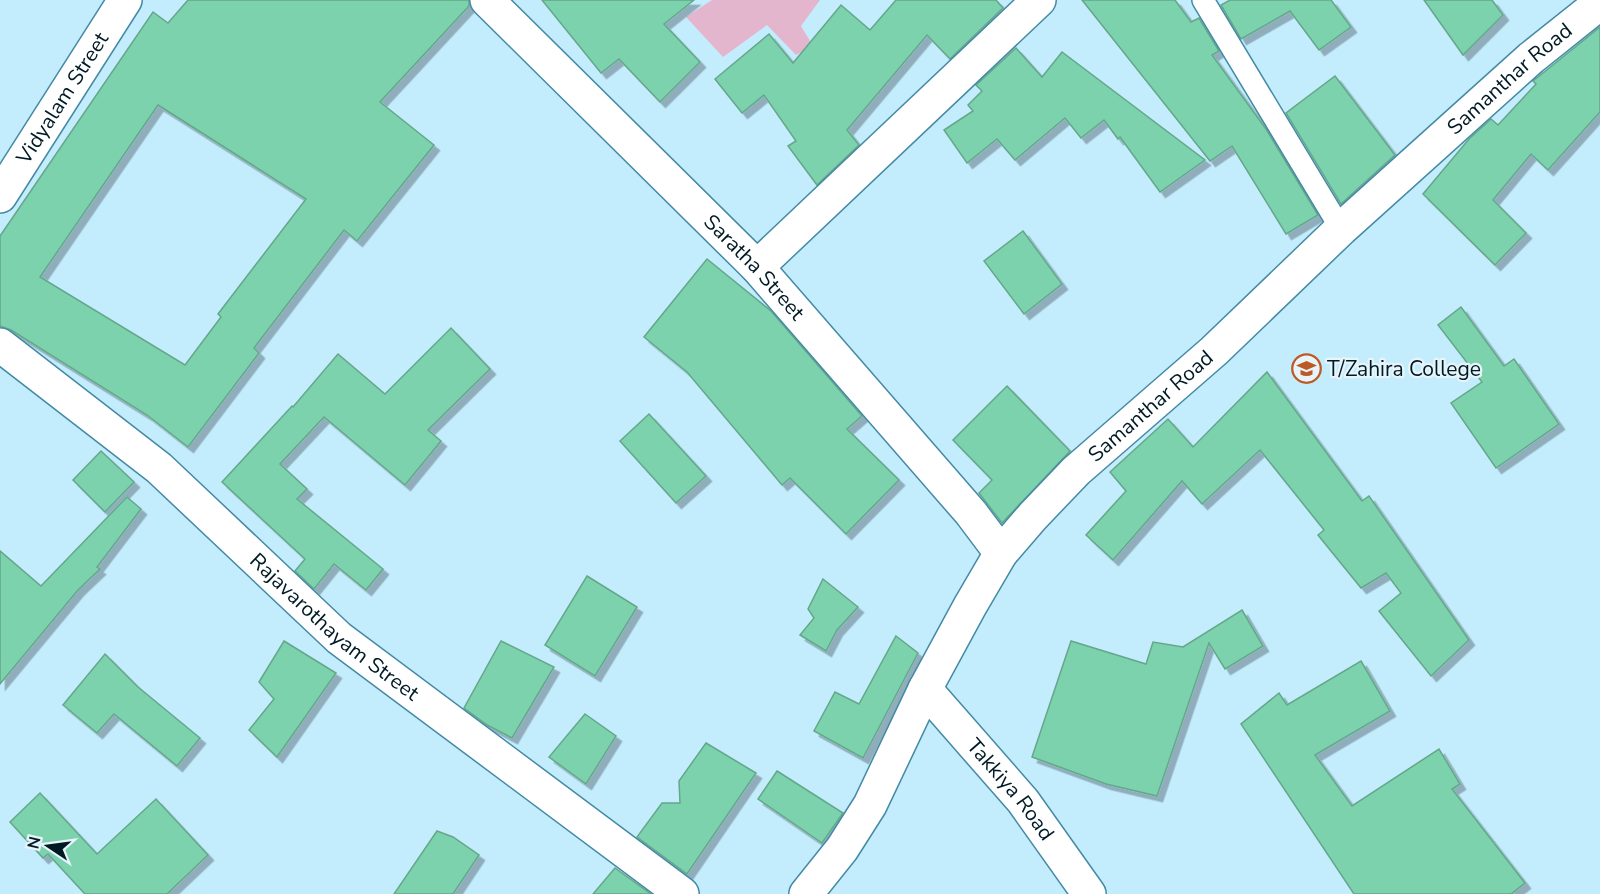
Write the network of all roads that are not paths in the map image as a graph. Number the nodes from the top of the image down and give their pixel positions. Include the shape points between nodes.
1 (125, 0) edge
2 (487, 0) edge
3 (1040, 0) edge
4 (1203, 0) edge
5 (1600, 3) edge
6 (0, 196) edge
7 (1341, 229) junction
8 (757, 267) junction
9 (0, 345) edge
10 (1001, 553) junction
11 (925, 689) junction
12 (682, 894) edge
13 (806, 894) edge
14 (1089, 894) edge

1 - 6 street, Vidyalam Street
2 - 8 street, Saratha Street
3 - 8 street
4 - 7 lane
5 - 7 street, Samanthar Road via 1531,58
7 - 10 street, Samanthar Road via 1214,351 1076,471
8 - 10 street, Saratha Street via 971,513
9 - 12 street, Rajavarothayam Street via 159,468 339,638
10 - 11 street, Samanthar Road
11 - 13 street, Samanthar Road via 870,805
11 - 14 street, Takkiya Road via 1023,801

